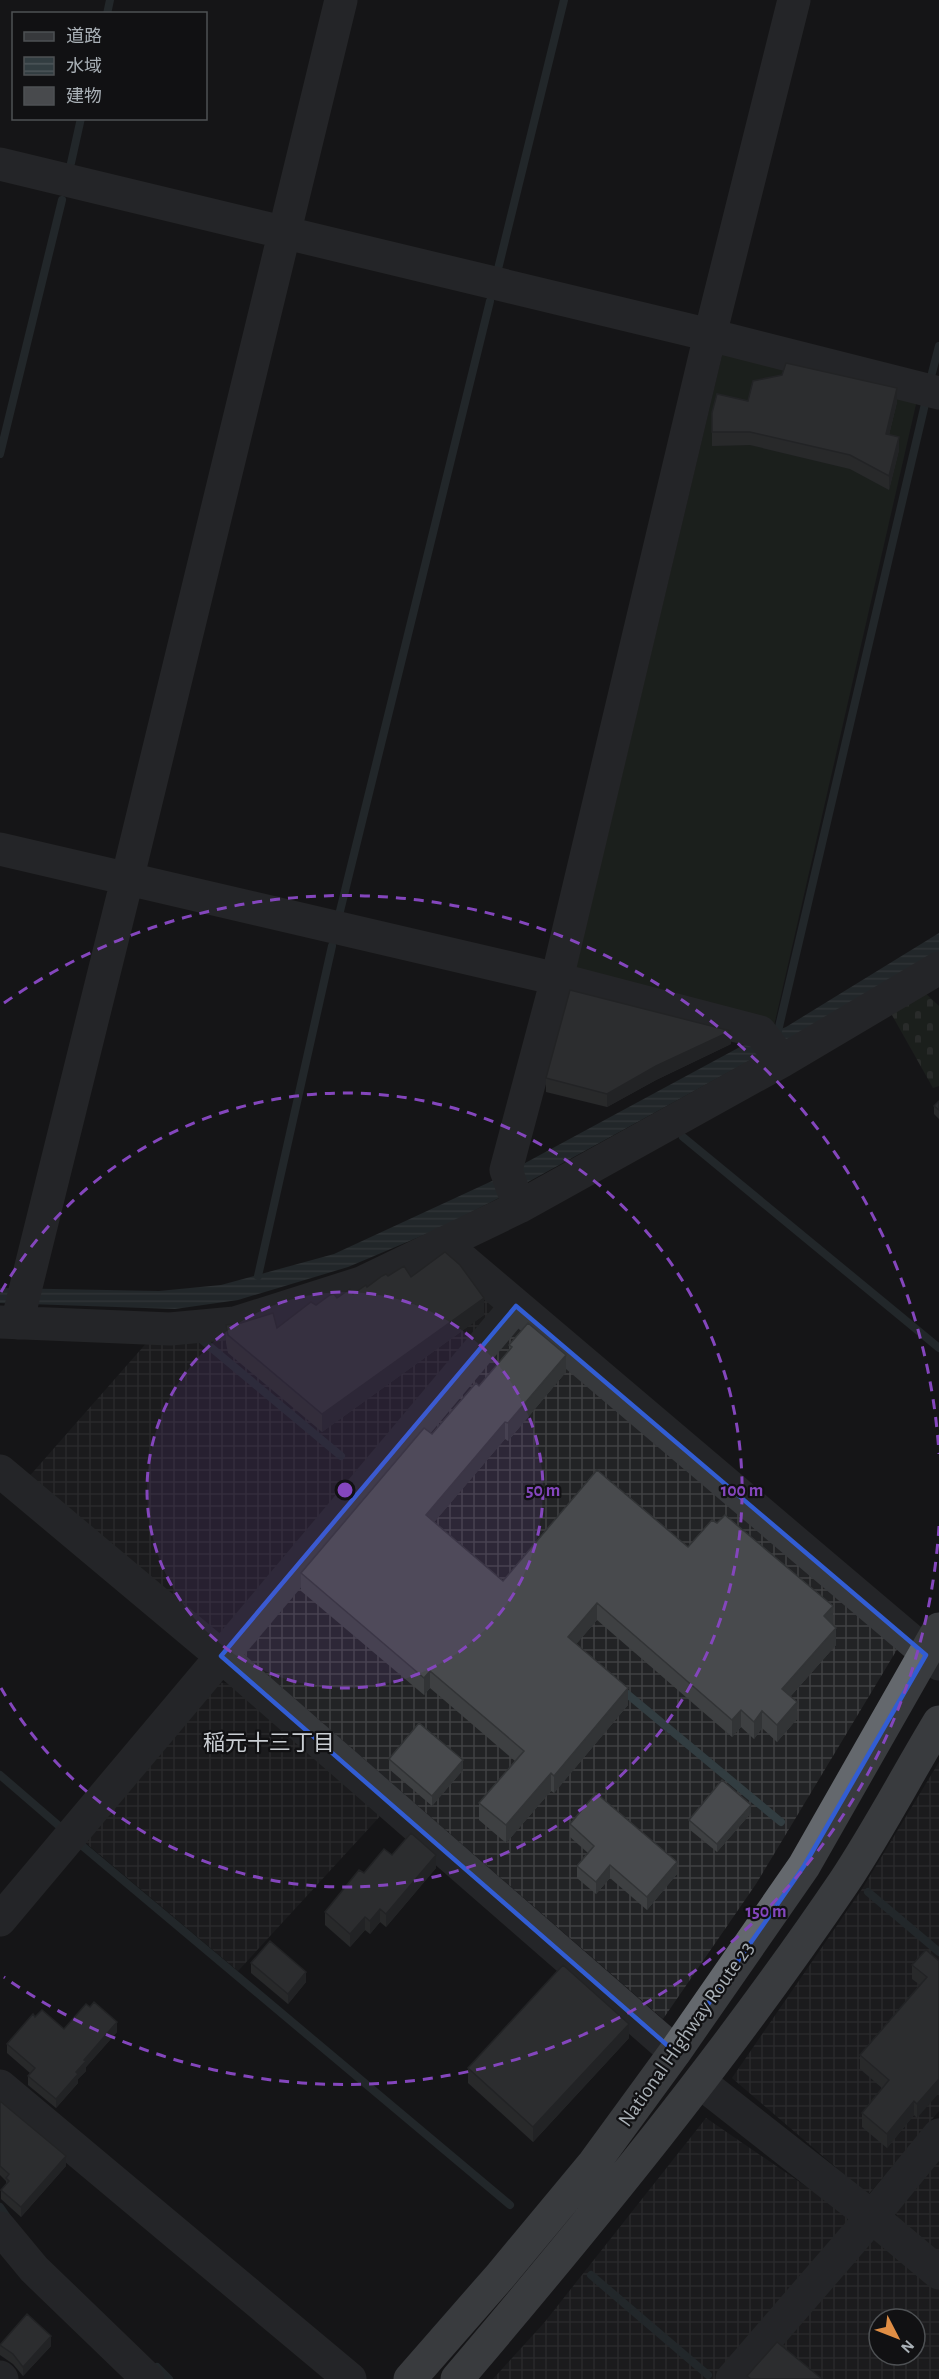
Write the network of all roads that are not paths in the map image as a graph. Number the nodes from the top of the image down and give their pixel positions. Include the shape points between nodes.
1 (341, 0) edge
2 (794, 0) edge
3 (0, 164) edge
4 (284, 233) junction
5 (710, 335) junction
6 (939, 393) edge
7 (0, 849) edge
8 (127, 880) junction
9 (934, 978) edge
10 (557, 980) junction
11 (782, 1061) junction
12 (519, 1207) junction
13 (443, 1243) junction
14 (516, 1306) junction
15 (9, 1322) edge
16 (0, 1471) edge
17 (935, 1649) edge
18 (221, 1656) junction
19 (939, 1722) edge
20 (0, 1920) edge
21 (675, 2052) junction
22 (700, 2082) junction
23 (0, 2086) edge
24 (939, 2135) edge
25 (872, 2217) junction
26 (0, 2228) edge
27 (939, 2273) edge
28 (148, 2379) edge
29 (350, 2379) edge
30 (410, 2379) edge
31 (457, 2379) edge
32 (732, 2379) edge

1 - 4 street
2 - 5 street
3 - 4 street
4 - 5 street
4 - 8 street
5 - 6 street
5 - 10 street
7 - 8 street
8 - 10 street
8 - 15 street via 27,1283
9 - 11 street
10 - 11 street via 760,1032
10 - 12 street via 506,1170
11 - 12 street
12 - 13 street
13 - 14 street
13 - 15 street via 361,1282 235,1323 170,1329
14 - 17 street
14 - 18 street
16 - 18 street
17 - 21 highway, National Highway Route 23 via 804,1866
18 - 20 street
18 - 21 street
19 - 22 highway, National Highway Route 23 via 844,1881
21 - 30 highway, National Highway Route 23 via 594,2163
22 - 25 street
22 - 31 highway, National Highway Route 23
23 - 29 street
24 - 25 street
25 - 27 street
25 - 32 street
26 - 28 street via 34,2270

